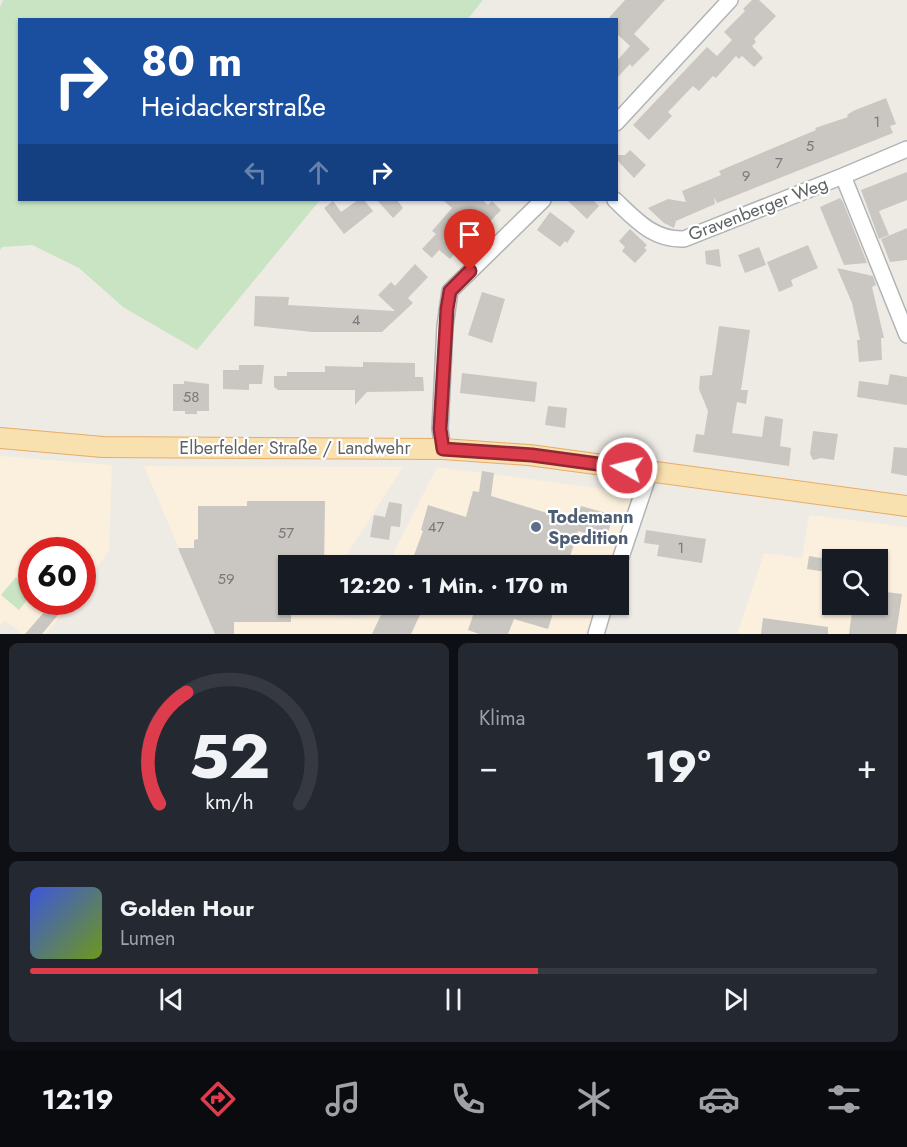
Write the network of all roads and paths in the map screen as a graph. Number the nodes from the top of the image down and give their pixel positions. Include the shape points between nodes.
1 (730, 0) edge
2 (618, 121) edge
3 (907, 149) edge
4 (843, 176) junction
5 (542, 201) edge
6 (616, 201) edge
7 (907, 336) edge
8 (1, 438) edge
9 (443, 449) junction
10 (650, 471) junction
11 (907, 506) edge
12 (622, 555) edge
13 (602, 615) edge
14 (596, 634) edge

1 - 2 street
3 - 4 street, Gravenberger Weg
4 - 6 street, Gravenberger Weg via 684,239 668,240 653,233
4 - 7 street, Gravenberger Weg
5 - 9 street via 450,291 440,429
8 - 9 main road, Elberfelder Straße / Landwehr via 103,447
9 - 10 main road, Elberfelder Straße / Landwehr via 532,455
10 - 11 main road, Elberfelder Straße / Landwehr
10 - 12 street
13 - 14 street

